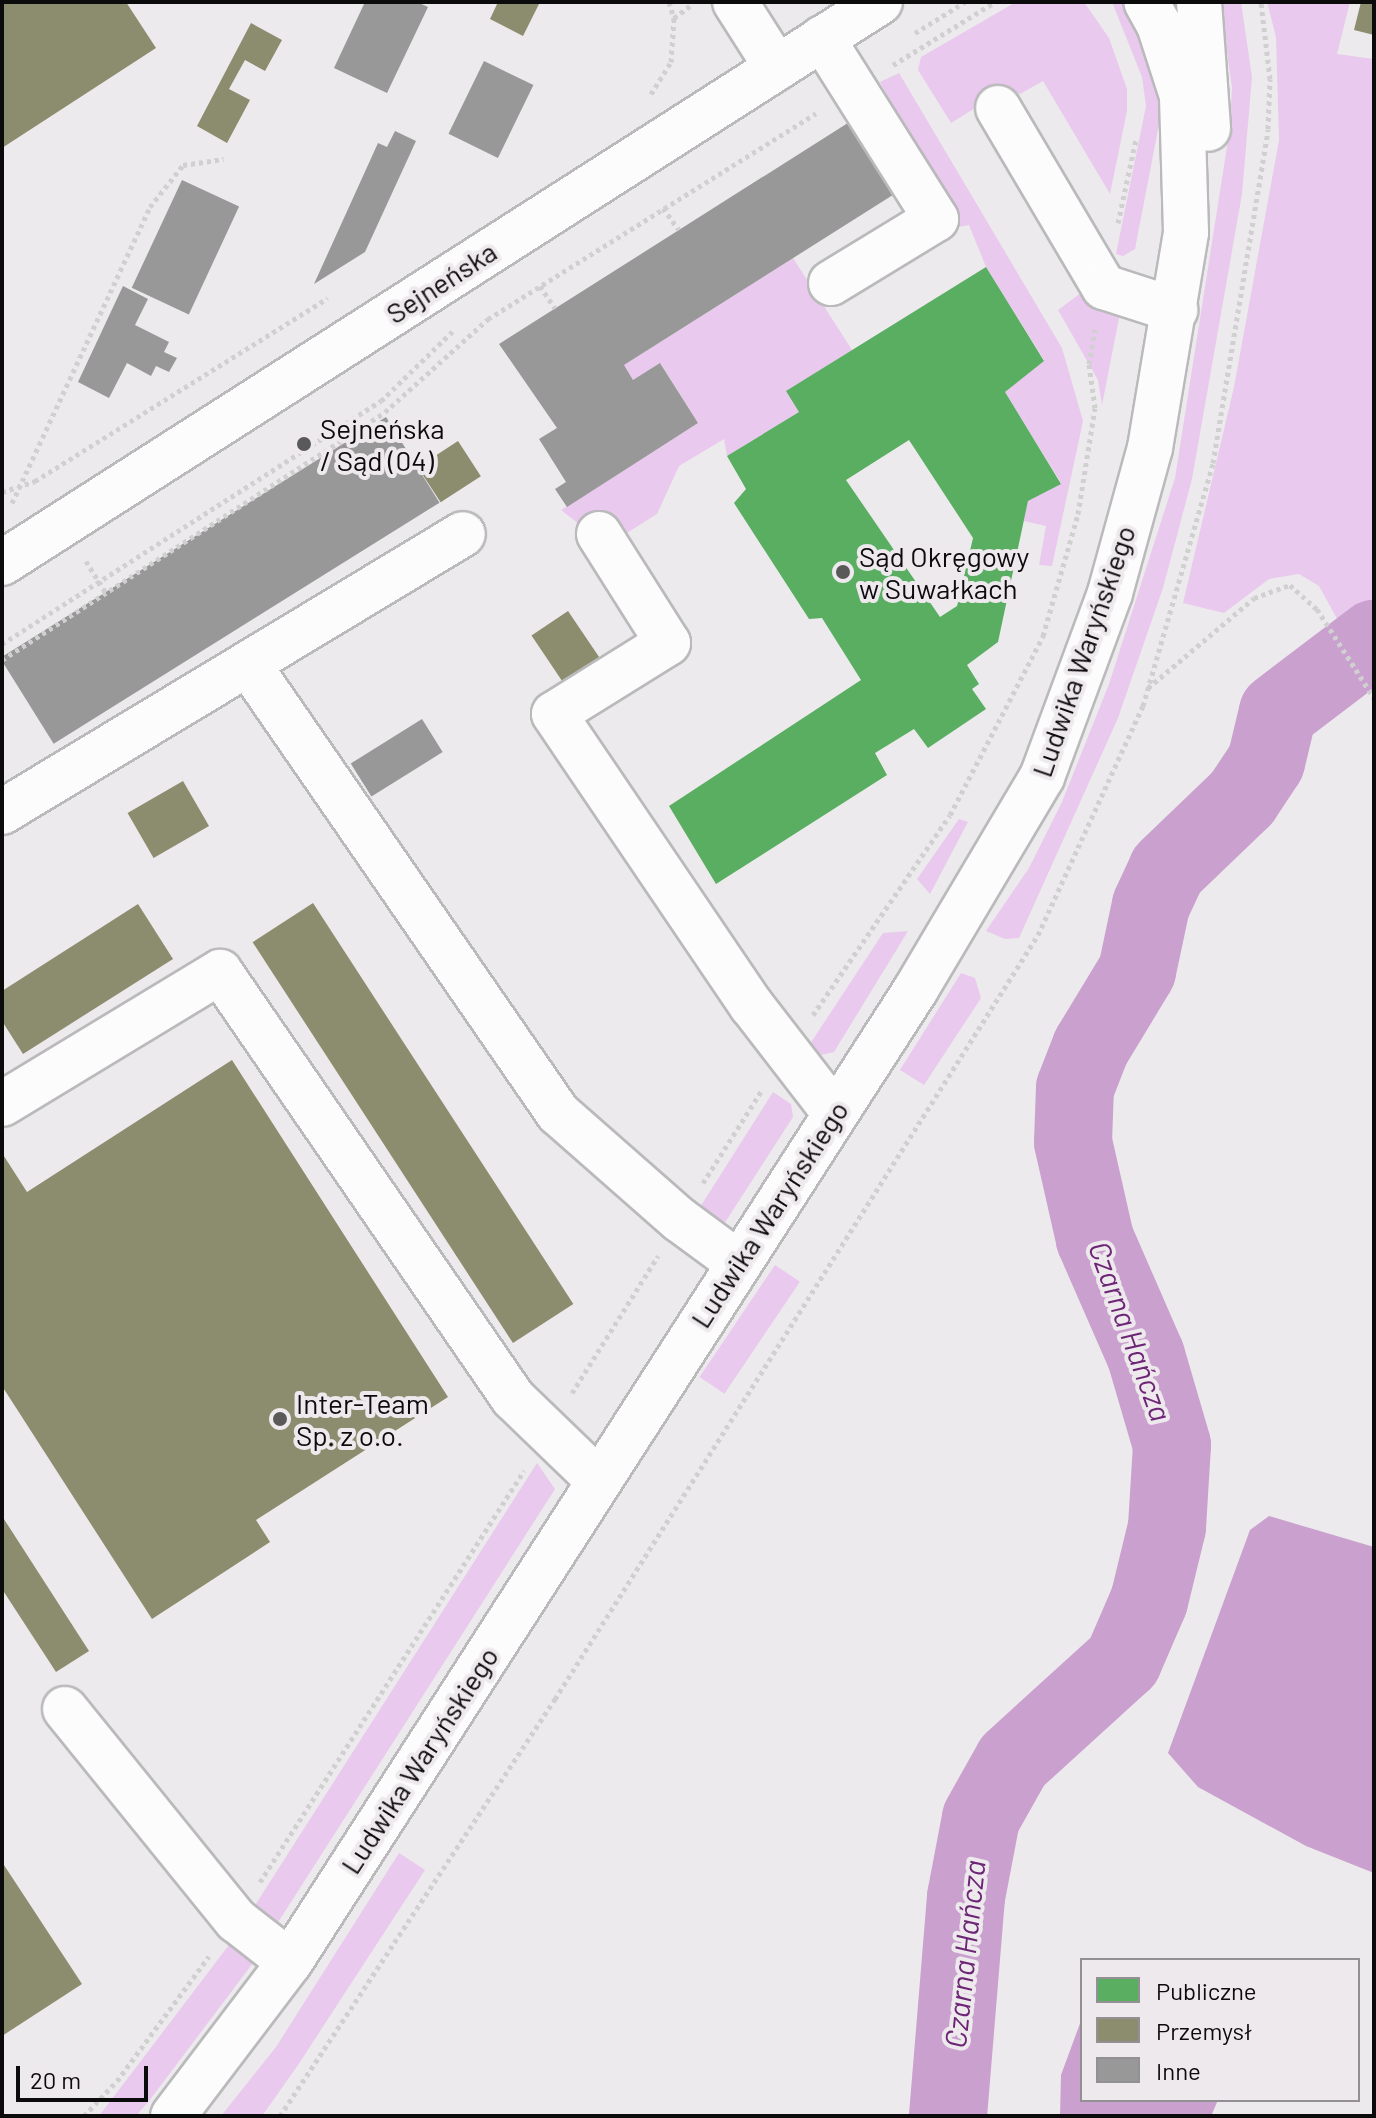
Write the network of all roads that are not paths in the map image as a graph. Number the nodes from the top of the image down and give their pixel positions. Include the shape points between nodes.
1 (735, 2) edge
2 (880, 2) edge
3 (1146, 2) edge
4 (1199, 2) edge
5 (822, 38) junction
6 (777, 68) junction
7 (998, 108) dead end
8 (1186, 232) junction
9 (831, 283) dead end
10 (1175, 310) junction
11 (463, 534) dead end
12 (599, 534) dead end
13 (2, 563) edge
14 (248, 664) junction
15 (2, 812) edge
16 (2, 1104) edge
17 (834, 1112) junction
18 (737, 1262) junction
19 (598, 1480) junction
20 (65, 1709) dead end
21 (290, 1962) junction
22 (173, 2116) edge

1 - 6 street
2 - 5 street, Sejneńska
3 - 8 street, Ludwika Waryńskiego via 1182,96
4 - 8 street, Ludwika Waryńskiego via 1208,138 1204,185
5 - 6 street, Sejneńska
5 - 9 street via 936,219
6 - 13 street, Sejneńska
7 - 10 street via 1104,287
8 - 10 street, Ludwika Waryńskiego
10 - 17 street, Ludwika Waryńskiego via 1150,448 1110,593 1042,777 916,989
11 - 14 street
12 - 17 street via 668,643 554,714 786,1053
14 - 15 street
14 - 18 street via 558,1113 680,1220
16 - 19 street via 220,972 513,1398
17 - 18 street, Ludwika Waryńskiego
18 - 19 street, Ludwika Waryńskiego
19 - 21 street, Ludwika Waryńskiego
20 - 21 street via 236,1920
21 - 22 street, Ludwika Waryńskiego

